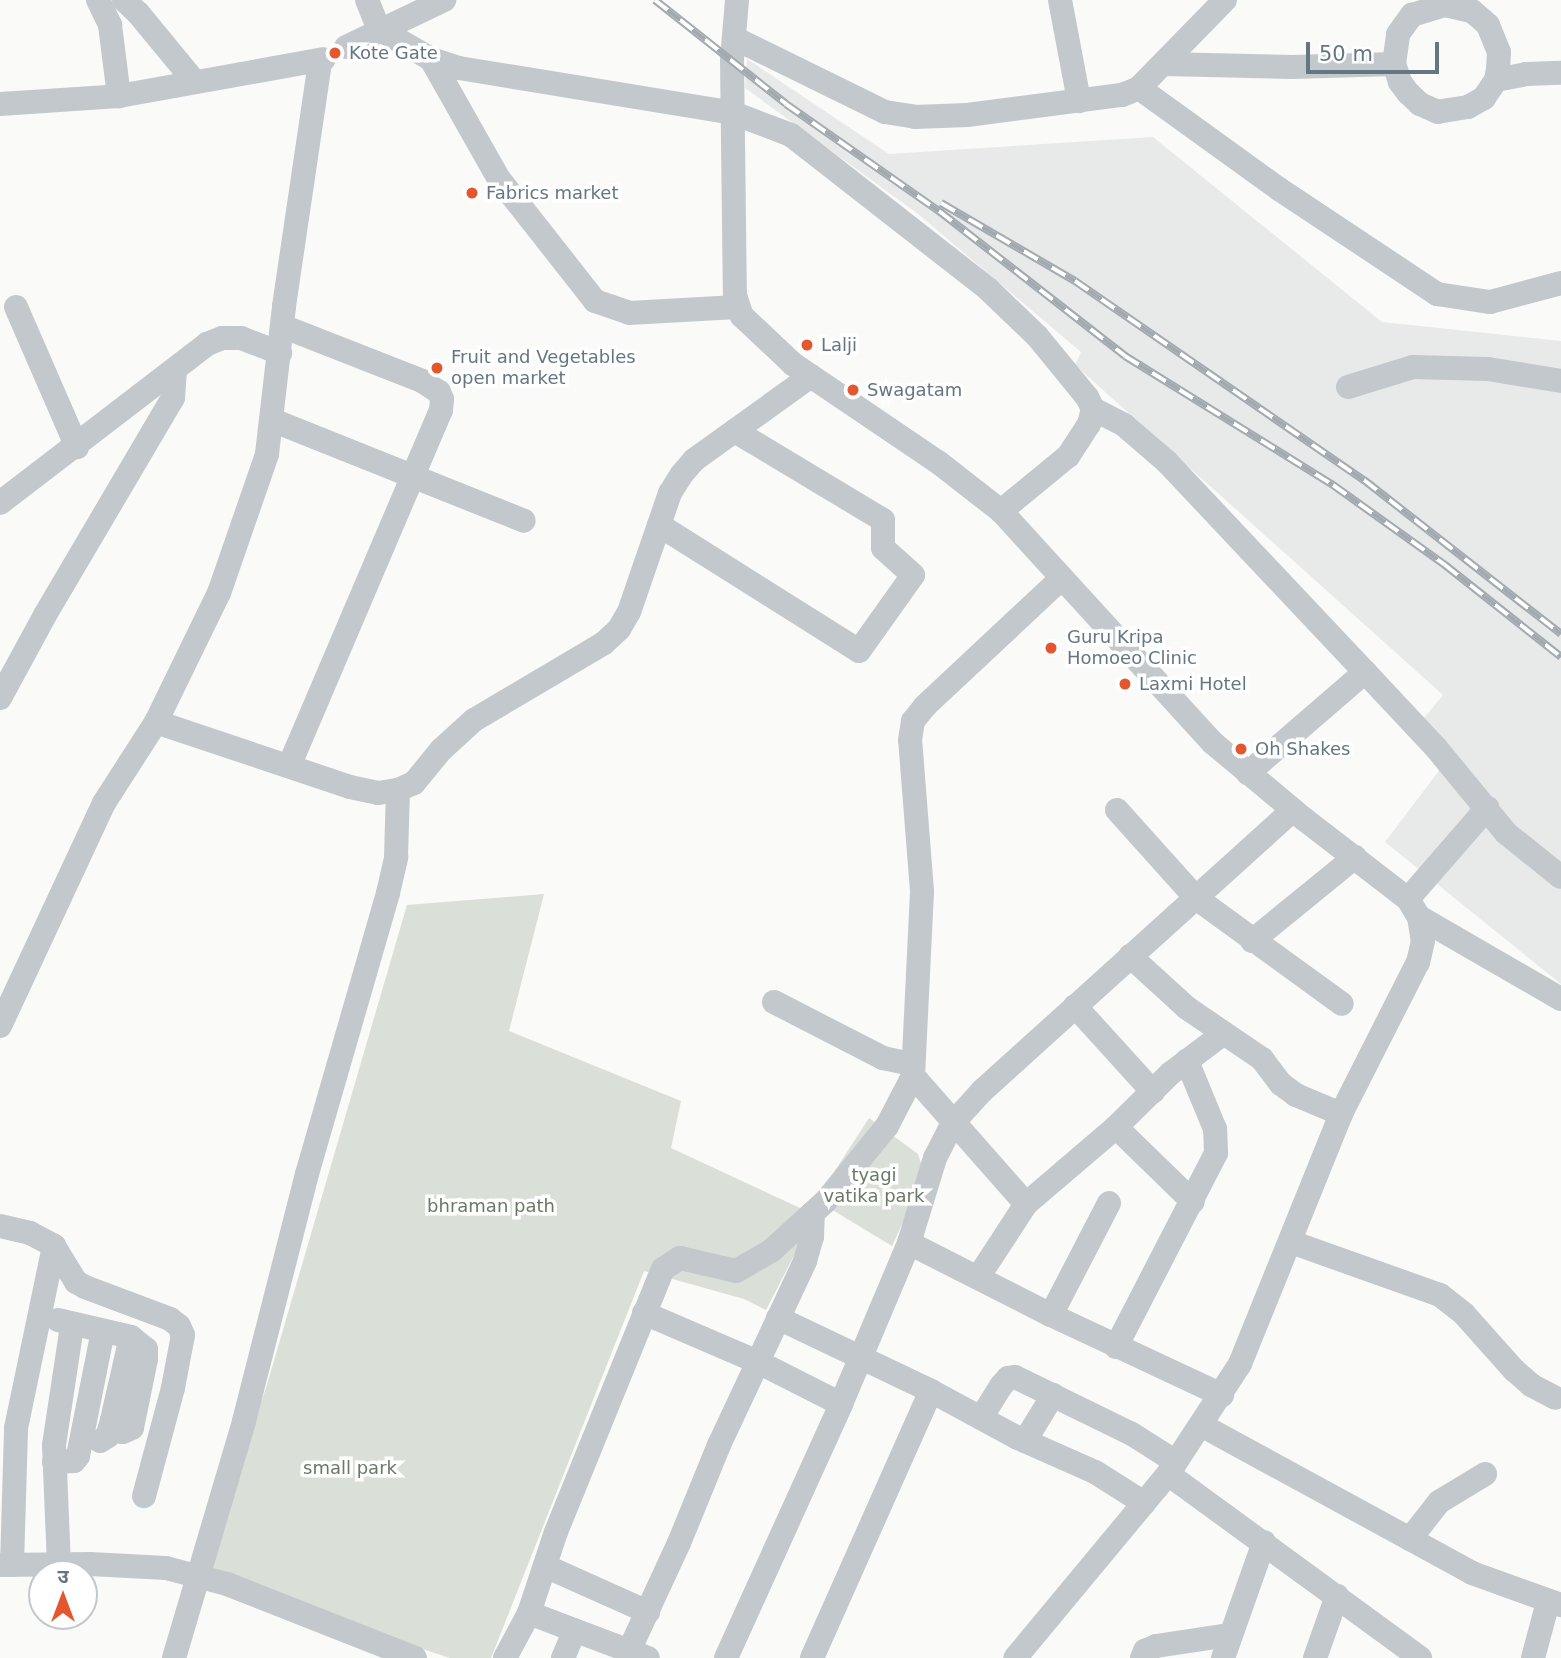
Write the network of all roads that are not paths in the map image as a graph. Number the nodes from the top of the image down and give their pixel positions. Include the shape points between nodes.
1 (98, 0) edge
2 (124, 0) edge
3 (367, 0) edge
4 (444, 0) edge
5 (737, 0) edge
6 (1060, 0) edge
7 (1225, 0) edge
8 (379, 29) junction
9 (734, 38) junction
10 (346, 47) dead end
11 (431, 58) junction
12 (1163, 64) junction
13 (1394, 64) junction
14 (1561, 73) edge
15 (1496, 80) junction
16 (194, 81) junction
17 (1139, 88) junction
18 (119, 96) junction
19 (1079, 101) junction
20 (0, 104) edge
21 (733, 113) junction
22 (1561, 283) edge
23 (16, 307) dead end
24 (737, 307) junction
25 (282, 326) junction
26 (280, 353) junction
27 (175, 370) junction
28 (811, 376) junction
29 (1561, 381) edge
30 (1348, 387) dead end
31 (1093, 409) junction
32 (272, 420) junction
33 (735, 431) junction
34 (77, 447) junction
35 (412, 477) junction
36 (0, 503) edge
37 (1001, 511) junction
38 (524, 521) dead end
39 (659, 525) junction
40 (1062, 578) junction
41 (1365, 672) junction
42 (0, 698) edge
43 (156, 722) junction
44 (289, 766) junction
45 (1248, 773) junction
46 (398, 790) junction
47 (1487, 808) junction
48 (1117, 810) dead end
49 (1293, 810) junction
50 (1355, 856) junction
51 (1561, 877) edge
52 (1196, 898) junction
53 (1414, 908) junction
54 (1252, 941) junction
55 (1130, 956) junction
56 (1561, 999) edge
57 (774, 1002) dead end
58 (1342, 1004) dead end
59 (1075, 1006) junction
60 (3, 1013) edge
61 (1224, 1033) junction
62 (1187, 1061) junction
63 (913, 1070) junction
64 (1153, 1092) junction
65 (1341, 1114) junction
66 (952, 1124) junction
67 (1116, 1127) junction
68 (1193, 1202) junction
69 (1109, 1203) dead end
70 (1026, 1204) junction
71 (813, 1213) junction
72 (0, 1226) edge
73 (1291, 1242) junction
74 (909, 1243) junction
75 (54, 1246) junction
76 (979, 1276) junction
77 (40, 1311) junction
78 (644, 1313) junction
79 (1051, 1315) junction
80 (778, 1318) junction
81 (72, 1326) junction
82 (103, 1331) junction
83 (1116, 1347) junction
84 (860, 1358) junction
85 (758, 1362) junction
86 (930, 1391) junction
87 (1053, 1395) junction
88 (1222, 1395) junction
89 (1555, 1398) dead end
90 (841, 1404) junction
91 (981, 1418) junction
92 (1201, 1425) junction
93 (82, 1439) junction
94 (1026, 1441) junction
95 (54, 1462) junction
96 (1172, 1468) junction
97 (1485, 1474) dead end
98 (144, 1496) dead end
99 (1144, 1503) junction
100 (1410, 1539) junction
101 (1264, 1542) junction
102 (59, 1560) edge
103 (6, 1565) edge
104 (28, 1565) edge
105 (98, 1565) edge
106 (545, 1566) junction
107 (198, 1575) junction
108 (1337, 1596) junction
109 (1554, 1604) edge
110 (648, 1612) junction
111 (529, 1613) junction
112 (575, 1630) junction
113 (1227, 1646) edge
114 (1387, 1646) edge
115 (622, 1652) edge
116 (174, 1658) edge
117 (415, 1658) edge
118 (505, 1658) edge
119 (563, 1658) edge
120 (726, 1658) edge
121 (812, 1658) edge
122 (1015, 1658) edge
123 (1142, 1658) edge
124 (1314, 1658) edge
125 (1420, 1658) edge
126 (1533, 1658) edge

1 - 18 street via 110,25
2 - 16 street
3 - 8 street
4 - 8 street
5 - 9 street
6 - 19 street
7 - 12 street
8 - 10 street
8 - 11 street
9 - 19 street via 884,112 915,117 967,115
9 - 21 street
11 - 21 street via 459,68
11 - 24 street via 499,179 595,301 629,313
12 - 13 street
12 - 17 street
13 - 15 street via 1408,93 1438,112 1468,107 1484,98
13 - 15 street via 1398,34 1412,15 1425,9 1457,7 1472,11 1488,25 1499,52
14 - 15 street
16 - 18 street
16 - 25 street via 322,60
17 - 19 street
17 - 22 street via 1437,294 1490,302
18 - 20 street
21 - 24 street
21 - 31 street via 791,135 988,289 1037,336
23 - 34 street
24 - 28 street
25 - 26 street
25 - 35 street via 422,381 439,392 441,410
26 - 27 street via 241,338 222,338
26 - 32 street
27 - 34 street
27 - 42 street via 173,398
28 - 33 street
28 - 37 street
29 - 30 street via 1488,369 1413,367
31 - 37 street via 1089,424 1068,456
31 - 41 street via 1124,425 1167,461
32 - 35 street
32 - 43 street via 267,454 219,593
33 - 39 street via 681,474
33 - 39 street via 883,520 883,548 913,575 859,651
34 - 36 street
35 - 38 street
35 - 44 street
37 - 40 street
39 - 46 street via 619,629 604,643 474,720 414,783
40 - 45 street via 1213,743
40 - 63 street via 913,720 909,740 922,891
41 - 45 street
41 - 47 street
43 - 44 street
43 - 60 street via 104,803
44 - 46 street via 350,787 378,793
45 - 49 street
46 - 107 street via 396,858 388,893
47 - 51 street via 1506,833
47 - 53 street
48 - 52 street
49 - 50 street
49 - 52 street
50 - 53 street
50 - 54 street
52 - 54 street
52 - 55 street
53 - 56 street
53 - 65 street via 1423,941 1418,962
54 - 58 street
55 - 59 street
55 - 61 street via 1187,1008
57 - 63 street
59 - 64 street
59 - 66 street
61 - 62 street
61 - 65 street via 1262,1059 1296,1095
62 - 64 street
62 - 68 street via 1218,1142 1212,1166
63 - 66 street
63 - 71 street via 887,1126
64 - 67 street
65 - 73 street
66 - 70 street
66 - 74 street via 935,1158
67 - 68 street
67 - 70 street
68 - 83 street
69 - 79 street
70 - 76 street
71 - 78 street via 742,1270 674,1259 663,1269
71 - 80 street via 805,1261
72 - 75 street via 30,1233
73 - 88 street via 1240,1364
73 - 89 street via 1440,1295 1464,1314 1514,1370
74 - 76 street
74 - 84 street
75 - 77 street
75 - 98 street via 76,1282 170,1319 183,1335
76 - 79 street
77 - 81 street
77 - 103 street via 16,1429
78 - 85 street
78 - 106 street
79 - 83 street
80 - 84 street
80 - 85 street
81 - 82 street
81 - 95 street via 59,1396
82 - 93 street
82 - 93 street via 131,1337 146,1349 146,1359 132,1428 109,1430 104,1440
83 - 88 street
84 - 86 street
84 - 90 street
85 - 90 street
85 - 110 street
86 - 91 street
86 - 121 street
87 - 91 street via 1008,1378
87 - 94 street
87 - 96 street via 1132,1434
88 - 92 street
90 - 120 street
91 - 94 street
92 - 96 street
92 - 100 street
93 - 95 street via 74,1461
94 - 99 street via 1096,1472
95 - 102 street
96 - 99 street
96 - 101 street
97 - 100 street via 1439,1502
99 - 122 street
100 - 109 street via 1472,1573
101 - 108 street
101 - 113 street
103 - 104 street
105 - 107 street via 145,1566
106 - 110 street
106 - 111 street
107 - 116 street
107 - 117 street
108 - 114 street
108 - 124 street
109 - 126 street
110 - 115 street
111 - 112 street
111 - 118 street
112 - 115 street
112 - 119 street
113 - 123 street via 1156,1646
114 - 125 street

